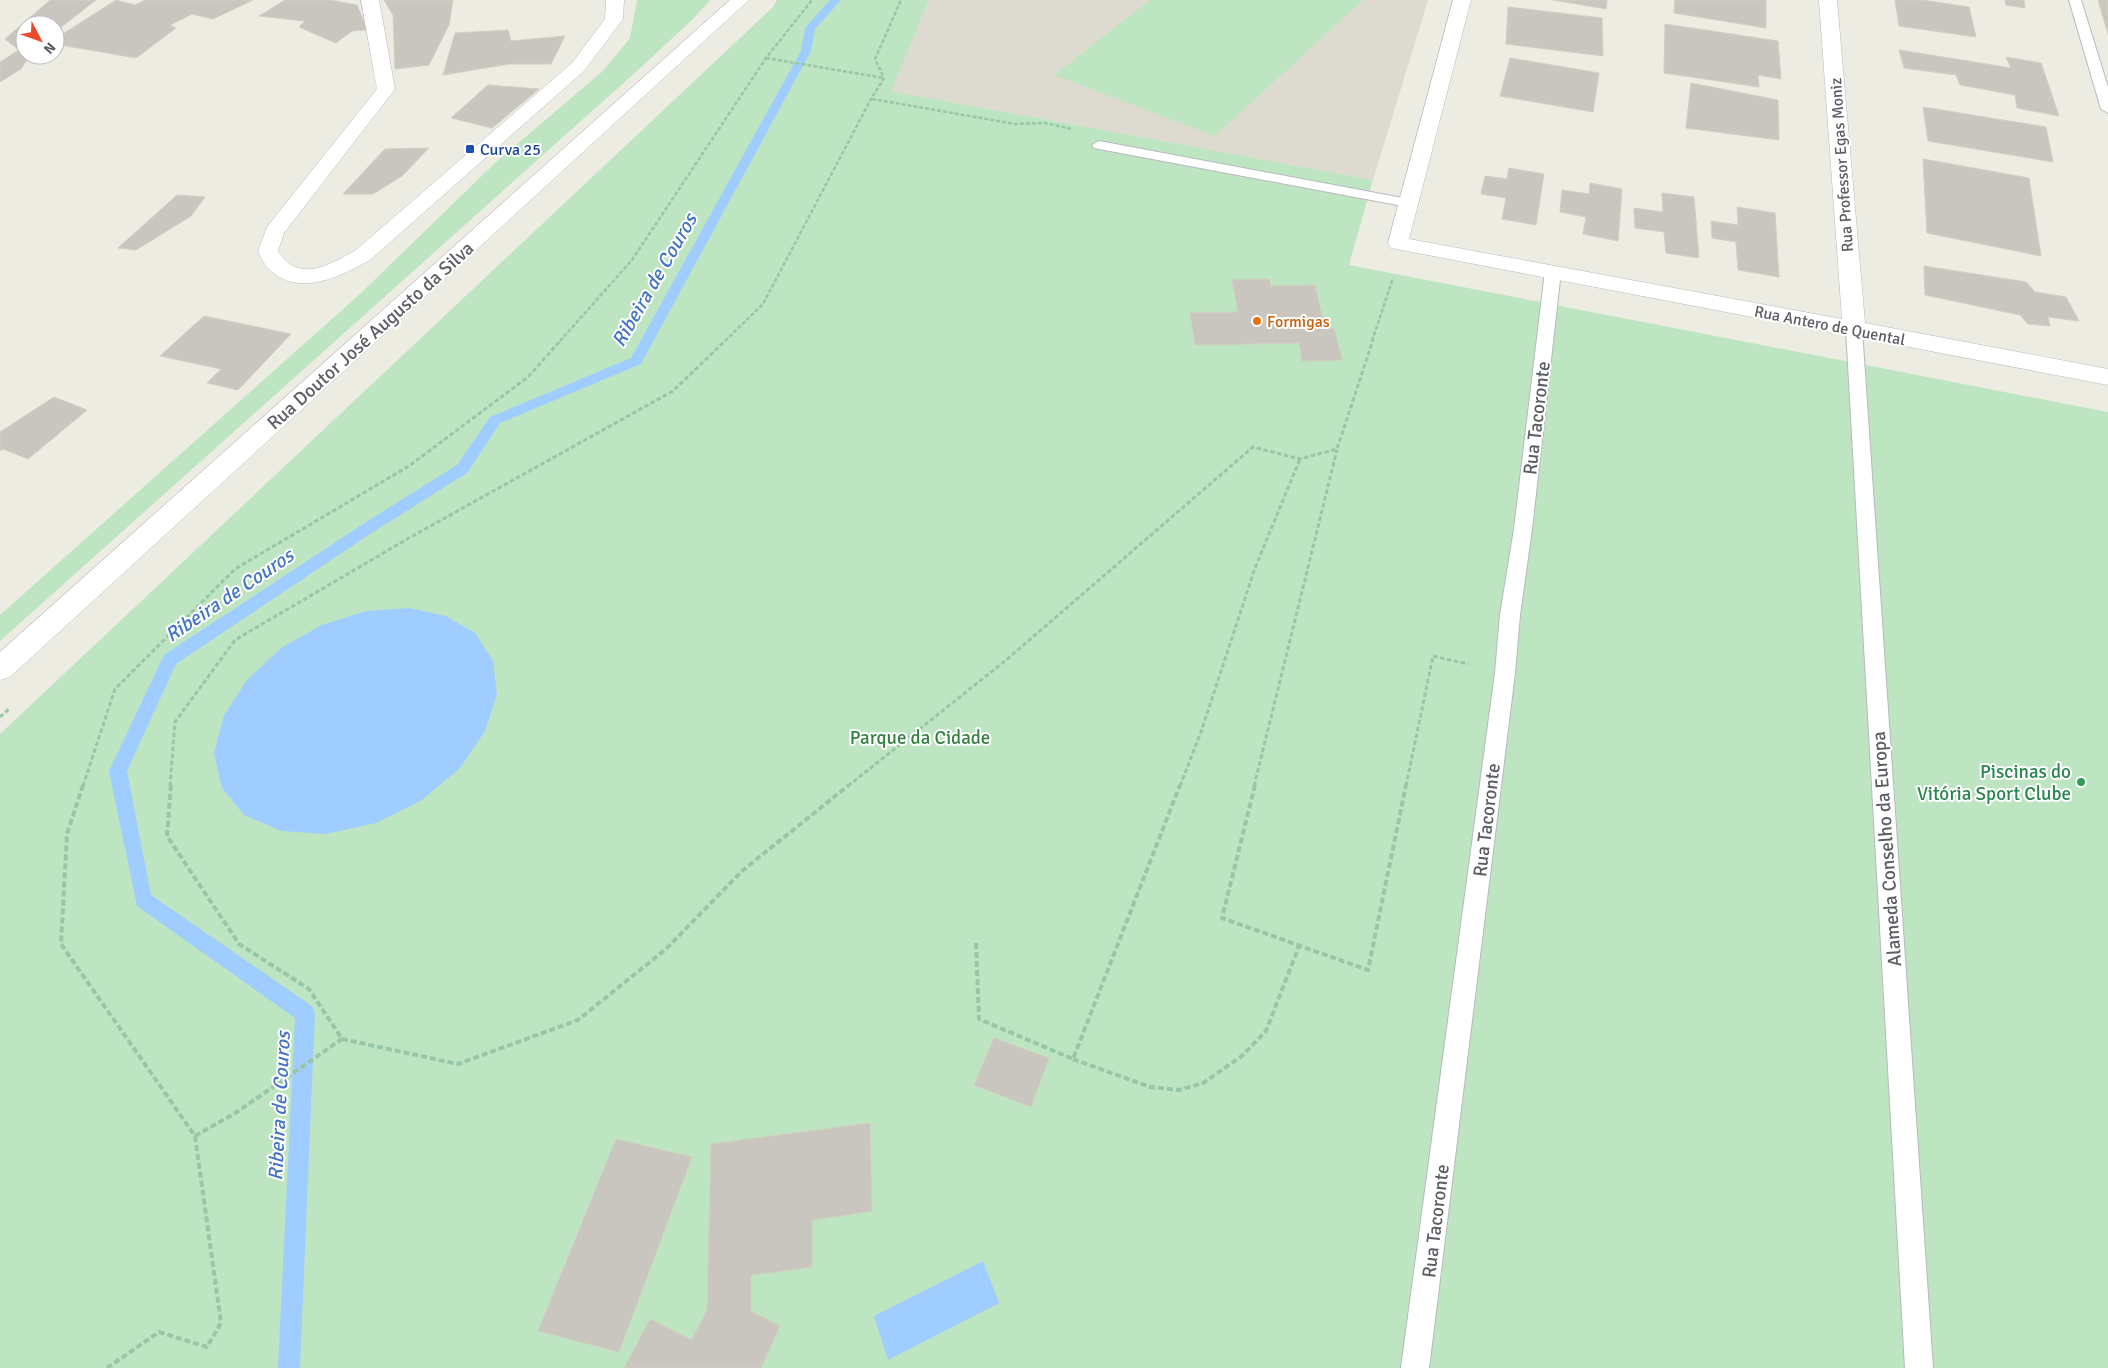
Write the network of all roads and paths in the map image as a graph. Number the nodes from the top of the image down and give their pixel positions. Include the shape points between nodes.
1 (370, 0) edge
2 (615, 0) edge
3 (740, 0) edge
4 (812, 0) edge
5 (902, 0) edge
6 (1462, 0) edge
7 (1828, 0) edge
8 (2075, 0) edge
9 (766, 58) junction
10 (884, 78) junction
11 (871, 99) junction
12 (2108, 109) edge
13 (1045, 123) dead end
14 (1100, 145) dead end
15 (1408, 203) junction
16 (1404, 244) junction
17 (1553, 271) junction
18 (1854, 330) junction
19 (2108, 378) edge
20 (1337, 449) junction
21 (1300, 460) junction
22 (1474, 665) dead end
23 (0, 669) edge
24 (976, 943) dead end
25 (1299, 946) junction
26 (342, 1039) junction
27 (1073, 1058) junction
28 (195, 1136) junction
29 (107, 1368) edge
30 (1415, 1368) edge
31 (1919, 1368) edge

1 - 2 street via 386,89 274,232 268,251 277,266 291,275 316,276 363,256 578,66 614,19
3 - 23 street, Rua Doutor José Augusto da Silva
4 - 9 path
5 - 10 path via 875,59
6 - 15 street
7 - 18 street, Rua Professor Egas Moniz
8 - 12 lane
9 - 10 path
9 - 28 path via 632,260 528,377 409,466 235,569 115,689 67,834 61,944
10 - 11 path
11 - 13 path via 1016,124
11 - 26 path via 762,304 674,391 409,538 235,640 175,722 166,836 239,944 309,989
14 - 15 lane
15 - 16 street via 1398,243
16 - 17 street, Rua Antero de Quental
16 - 20 path
17 - 18 street, Rua Antero de Quental
17 - 30 lane, Rua Tacoronte via 1505,673
18 - 19 street, Rua Antero de Quental
18 - 31 lane, Alameda Conselho da Europa
20 - 21 path
20 - 25 path via 1222,918
21 - 26 path via 1252,446 1005,662 742,871 666,949 578,1020 458,1064
21 - 27 path via 1255,568 1201,732
22 - 25 path via 1434,656 1368,970
24 - 27 path via 979,1019
25 - 27 path via 1266,1031 1242,1056 1203,1083 1179,1090 1150,1087
26 - 28 path via 237,1112
28 - 29 path via 221,1323 207,1347 158,1332

